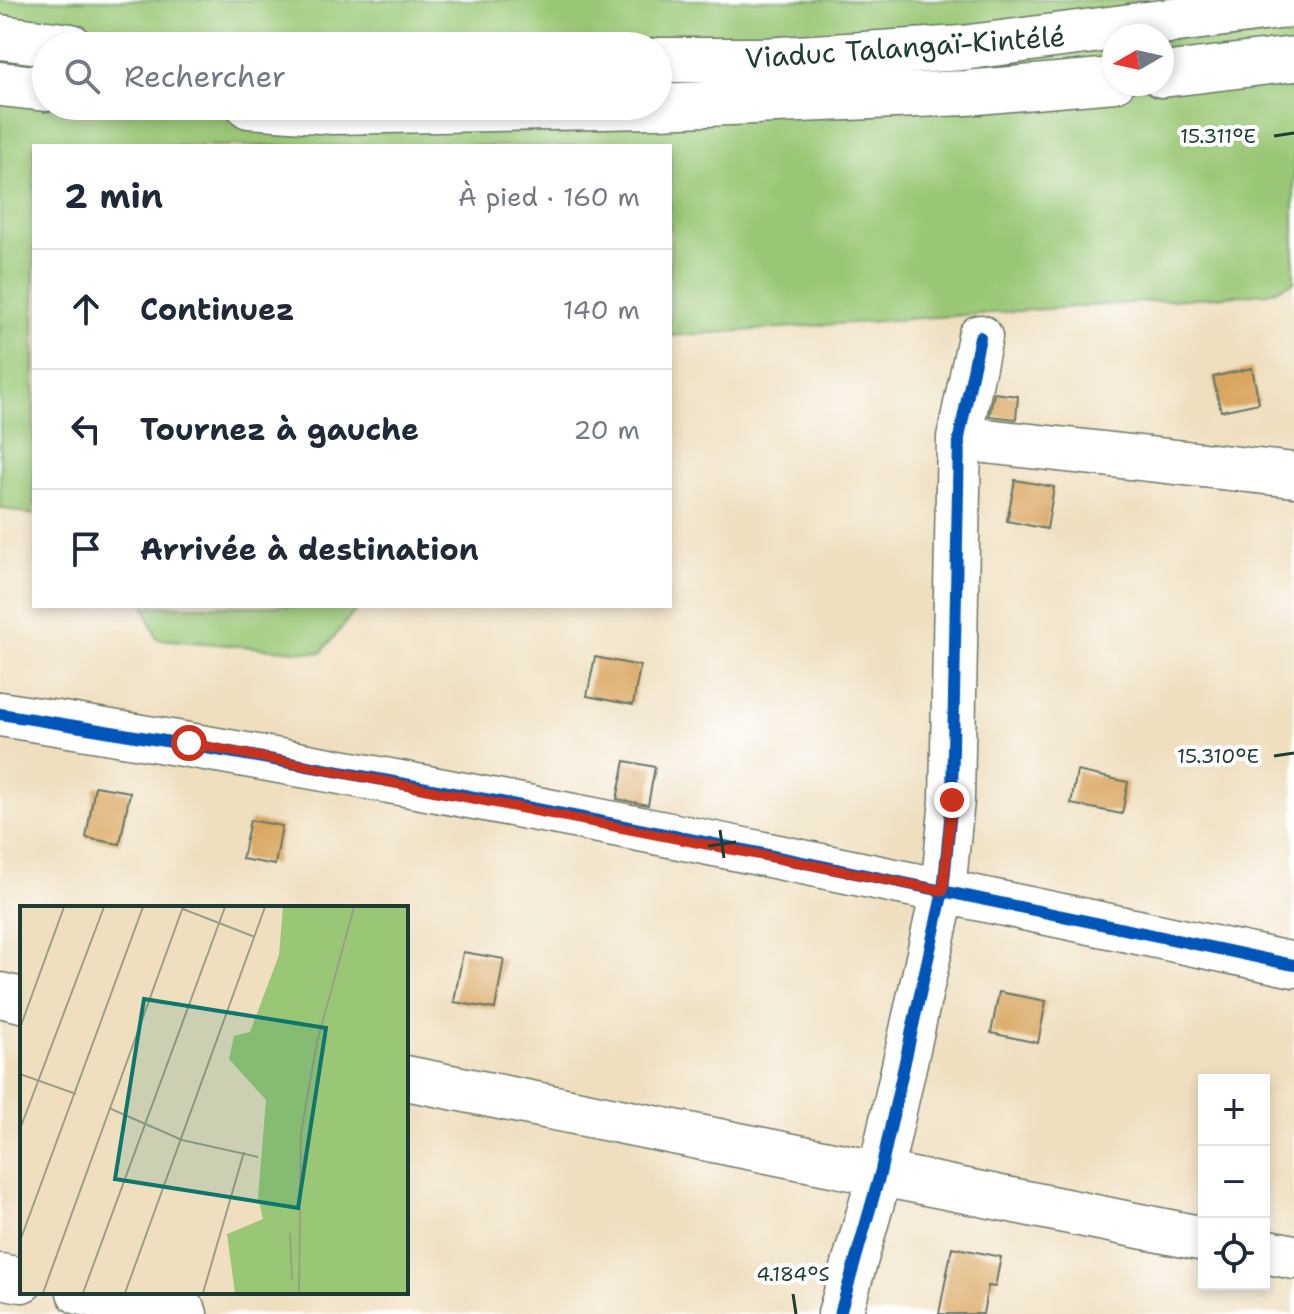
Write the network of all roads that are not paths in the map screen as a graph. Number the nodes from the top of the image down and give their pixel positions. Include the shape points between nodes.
1 (1294, 5) edge
2 (0, 37) edge
3 (32, 41) edge
4 (1294, 59) edge
5 (672, 60) edge
6 (1174, 74) edge
7 (1102, 81) edge
8 (0, 84) edge
9 (32, 87) edge
10 (672, 105) edge
11 (980, 337) dead end
12 (959, 438) junction
13 (1294, 475) edge
14 (0, 714) edge
15 (943, 891) junction
16 (1294, 965) edge
17 (0, 995) edge
18 (20, 1000) edge
19 (408, 1078) edge
20 (880, 1174) junction
21 (1198, 1238) edge
22 (1270, 1252) edge
23 (1294, 1257) edge
24 (0, 1276) edge
25 (20, 1280) edge
26 (89, 1294) edge
27 (185, 1314) edge
28 (840, 1314) edge

1 - 5 main road, Viaduc Talangaï-Kintélé via 962,48
2 - 3 main road
4 - 6 main road
7 - 10 main road, Viaduc Talangaï-Kintélé via 966,93
8 - 9 main road
11 - 12 main road
12 - 13 main road
12 - 15 main road via 952,800
14 - 15 main road via 204,746
15 - 16 main road
15 - 20 main road
17 - 18 main road
19 - 20 main road
20 - 21 main road
20 - 28 main road
22 - 23 main road
24 - 25 main road
26 - 27 main road

